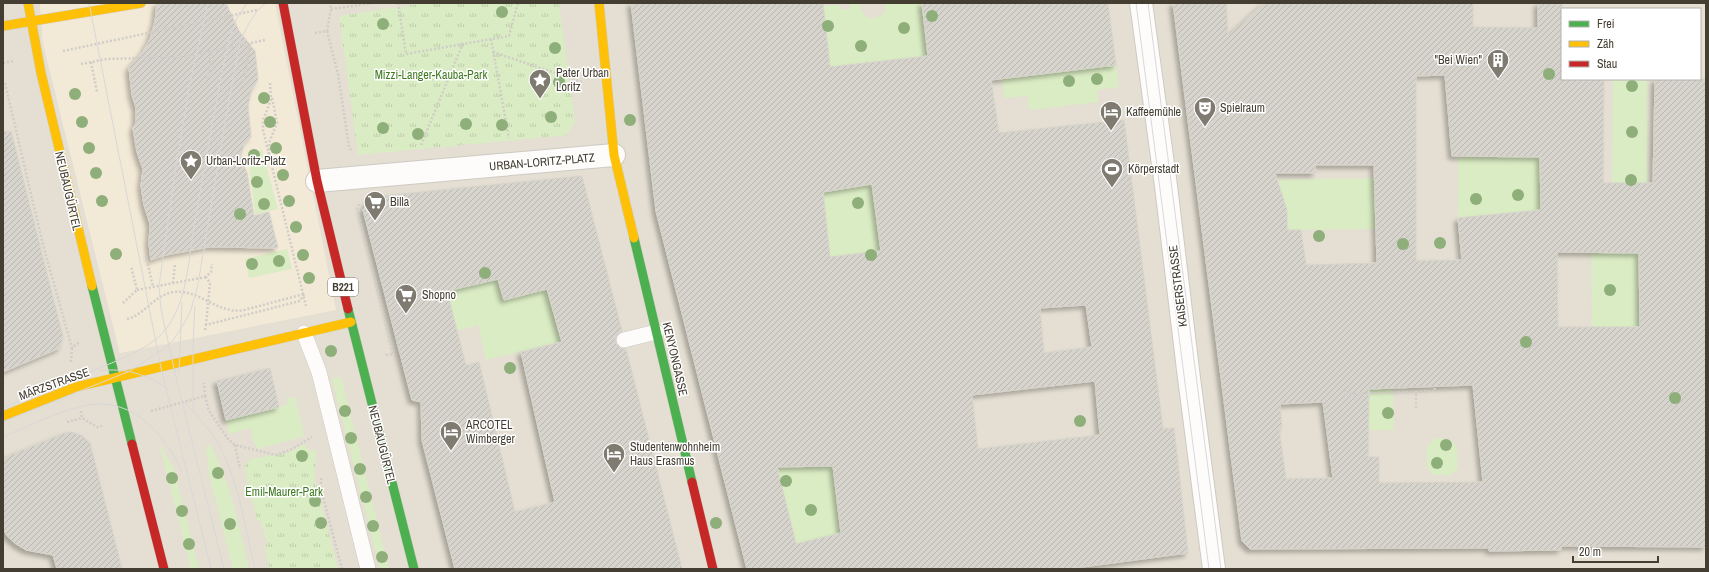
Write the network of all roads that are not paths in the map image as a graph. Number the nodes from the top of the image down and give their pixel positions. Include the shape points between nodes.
1 (28, 3) edge
2 (141, 3) edge
3 (283, 3) edge
4 (599, 3) edge
5 (1141, 3) edge
6 (30, 22) junction
7 (3, 26) edge
8 (614, 155) junction
9 (317, 181) junction
10 (351, 322) junction
11 (656, 332) junction
12 (304, 333) junction
13 (624, 340) dead end
14 (114, 378) junction
15 (3, 416) edge
16 (164, 569) edge
17 (368, 569) edge
18 (414, 569) edge
19 (713, 569) edge
20 (1214, 569) edge

1 - 6 main road, NEUBAUGÜRTEL
2 - 6 main road
3 - 9 main road, NEUBAUGÜRTEL / B221
4 - 8 main road
5 - 20 street, KAISERSTRASSE
6 - 7 main road
6 - 14 main road, NEUBAUGÜRTEL
8 - 9 street, URBAN-LORITZ-PLATZ
8 - 11 main road, KENYONGASSE
9 - 10 main road, NEUBAUGÜRTEL / B221
10 - 12 main road
10 - 18 main road, NEUBAUGÜRTEL / B221
11 - 13 lane
11 - 19 main road, KENYONGASSE
12 - 14 main road
12 - 17 lane via 319,372
14 - 15 main road, MÄRZSTRASSE via 76,387
14 - 16 main road, NEUBAUGÜRTEL

